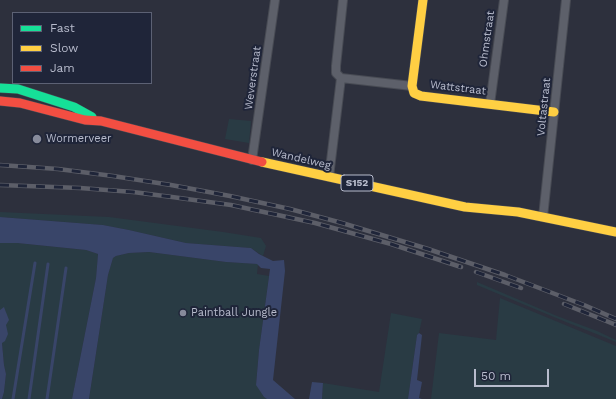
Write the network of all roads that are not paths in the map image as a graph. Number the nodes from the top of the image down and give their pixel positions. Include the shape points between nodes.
1 (275, 0) edge
2 (343, 0) edge
3 (423, 0) edge
4 (504, 0) edge
5 (566, 0) edge
6 (341, 78) junction
7 (412, 86) junction
8 (0, 88) edge
9 (0, 101) edge
10 (490, 104) junction
11 (554, 112) junction
12 (101, 121) junction
13 (252, 160) junction
14 (329, 177) junction
15 (543, 217) junction
16 (616, 232) edge

1 - 13 street, Weverstraat
2 - 6 street via 336,66 336,73
3 - 7 main road
4 - 10 street, Ohmstraat
5 - 11 street, Voltastraat
6 - 7 street
6 - 14 street
7 - 10 main road, Wattstraat via 414,93 421,96
8 - 12 main road, Wandelweg / S152 via 18,89 74,107
9 - 12 main road, Wandelweg / S152 via 20,103 85,120
10 - 11 main road, Wattstraat
11 - 15 street, Voltastraat
12 - 13 main road, Wandelweg / S152
13 - 14 main road, Wandelweg / S152
14 - 15 main road, Wandelweg / S152 via 465,207
15 - 16 main road, Wandelweg / S152

